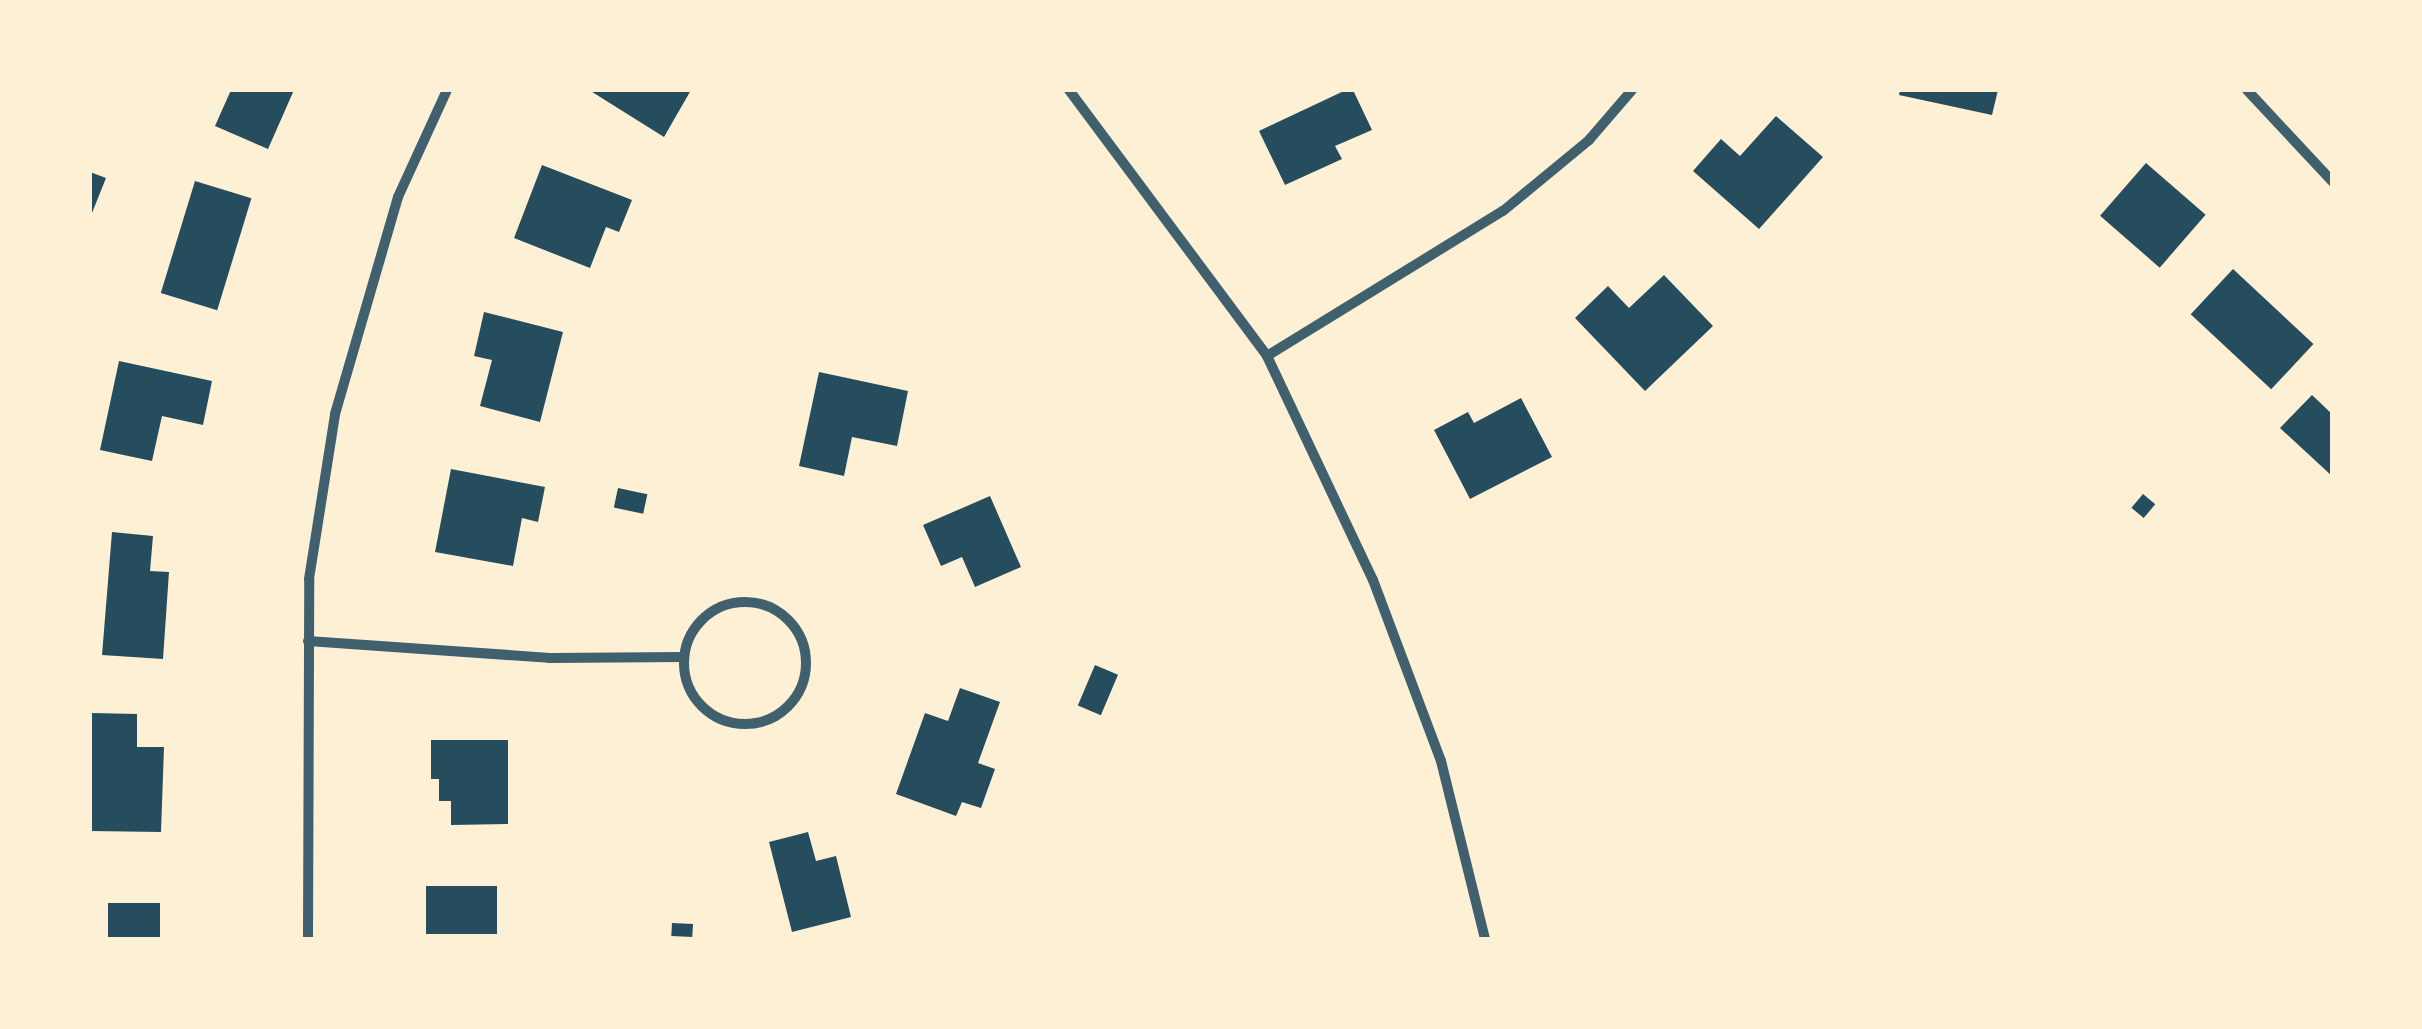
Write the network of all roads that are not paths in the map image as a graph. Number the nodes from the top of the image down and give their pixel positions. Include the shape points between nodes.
1 (447, 90) edge
2 (1069, 90) edge
3 (1632, 90) edge
4 (2247, 90) edge
5 (2332, 181) edge
6 (1268, 356) junction
7 (308, 641) junction
8 (684, 657) junction
9 (308, 939) edge
10 (1485, 939) edge

1 - 7 street via 398,197 334,414 309,579
2 - 6 street
3 - 6 street via 1589,140 1503,211
4 - 5 street
6 - 10 street via 1373,580 1440,762
7 - 8 street via 549,658
7 - 9 street
8 - 8 street via 692,694 705,710 740,724 778,714 792,702 806,667 804,646 779,612 739,602 701,620

